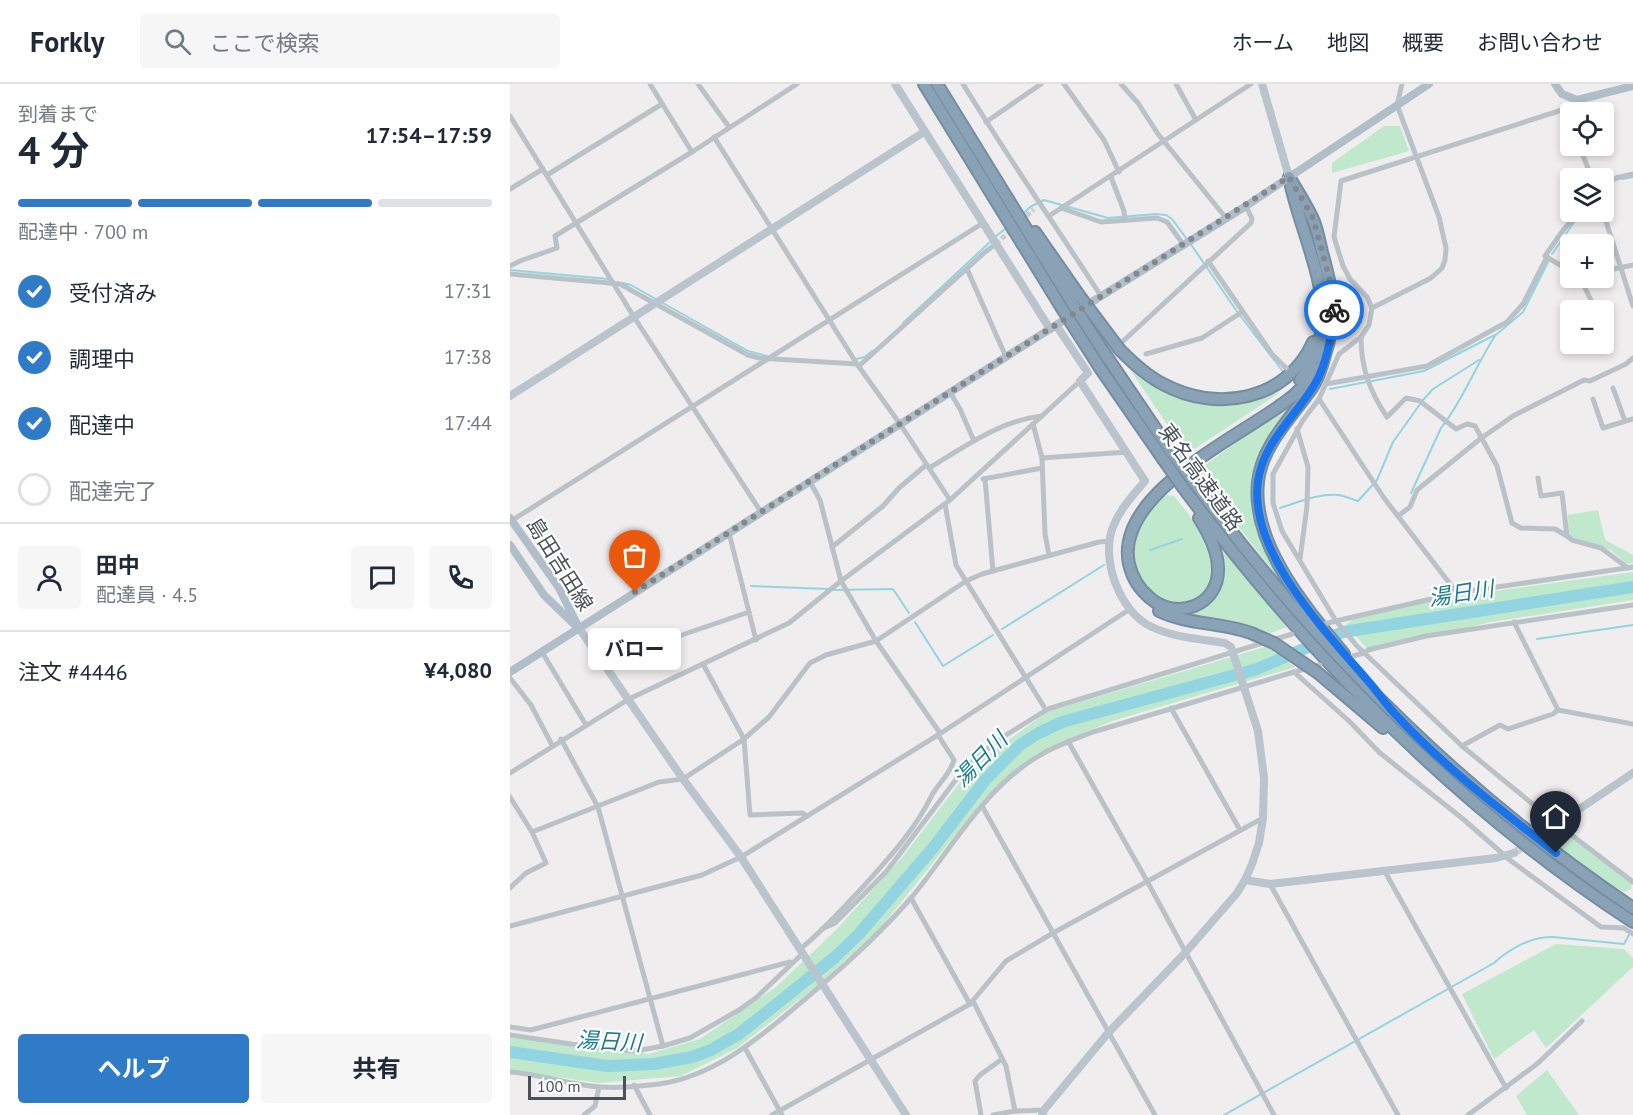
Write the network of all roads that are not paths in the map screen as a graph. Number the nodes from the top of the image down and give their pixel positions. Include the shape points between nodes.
1 (650, 84) edge
2 (698, 84) edge
3 (797, 84) edge
4 (895, 84) edge
5 (924, 84) edge
6 (937, 84) edge
7 (963, 84) edge
8 (1041, 84) edge
9 (1064, 84) edge
10 (1121, 84) edge
11 (1176, 84) edge
12 (1251, 84) edge
13 (1262, 84) edge
14 (1402, 84) edge
15 (1429, 84) edge
16 (1555, 84) edge
17 (1633, 86) edge
18 (1577, 100) junction
19 (1574, 102) edge
20 (662, 104) junction
21 (1397, 105) junction
22 (1560, 111) edge
23 (510, 116) edge
24 (1196, 120) junction
25 (986, 122) junction
26 (729, 127) junction
27 (924, 132) junction
28 (714, 137) junction
29 (1164, 141) junction
30 (692, 152) junction
31 (1416, 157) junction
32 (543, 168) junction
33 (1119, 172) junction
34 (1633, 174) edge
35 (547, 175) junction
36 (1110, 177) junction
37 (1289, 177) junction
38 (1614, 179) edge
39 (510, 189) edge
40 (1042, 205) junction
41 (1246, 206) junction
42 (1061, 208) junction
43 (1034, 209) tunnel mouth
44 (1049, 216) junction
45 (1226, 218) junction
46 (1125, 220) junction
47 (1570, 222) edge
48 (1606, 222) edge
49 (577, 223) junction
50 (983, 223) junction
51 (771, 228) junction
52 (994, 241) junction
53 (1184, 243) junction
54 (1547, 257) junction
55 (1208, 261) junction
56 (1560, 265) edge
57 (1633, 265) edge
58 (510, 266) edge
59 (1621, 267) junction
60 (967, 269) junction
61 (1614, 269) edge
62 (510, 274) edge
63 (613, 283) junction
64 (1101, 296) junction
65 (658, 301) junction
66 (1072, 303) junction
67 (1633, 306) edge
68 (1372, 309) junction
69 (1323, 311) junction
70 (1242, 312) junction
71 (634, 317) junction
72 (830, 320) junction
73 (1053, 327) junction
74 (1361, 337) junction
75 (1146, 354) dead end
76 (1326, 354) junction
77 (1006, 357) junction
78 (1633, 358) edge
79 (769, 359) junction
80 (857, 364) junction
81 (1287, 369) dead end
82 (1088, 373) junction
83 (1367, 378) junction
84 (1080, 381) junction
85 (1326, 384) junction
86 (1613, 388) dead end
87 (950, 392) junction
88 (510, 396) edge
89 (1319, 399) junction
90 (1593, 399) dead end
91 (693, 405) junction
92 (1042, 416) junction
93 (1633, 419) edge
94 (1625, 421) junction
95 (900, 424) junction
96 (1033, 424) junction
97 (1297, 429) junction
98 (1480, 439) junction
99 (974, 441) junction
100 (1127, 452) junction
101 (1042, 458) junction
102 (1165, 458) junction
103 (927, 467) junction
104 (1041, 468) junction
105 (1538, 478) dead end
106 (976, 479) junction
107 (985, 479) junction
108 (810, 482) junction
109 (1183, 484) junction
110 (948, 502) junction
111 (761, 513) junction
112 (1398, 516) junction
113 (511, 520) edge
114 (729, 533) junction
115 (1567, 536) junction
116 (1110, 541) junction
117 (510, 545) edge
118 (832, 547) junction
119 (1050, 555) junction
120 (1300, 559) junction
121 (1630, 567) edge
122 (993, 571) junction
123 (966, 582) junction
124 (840, 584) junction
125 (1457, 593) junction
126 (1633, 605) edge
127 (1130, 609) junction
128 (749, 612) junction
129 (1337, 622) junction
130 (1514, 622) junction
131 (579, 628) junction
132 (1320, 628) junction
133 (1297, 634) junction
134 (756, 640) junction
135 (876, 641) junction
136 (542, 652) junction
137 (1233, 652) junction
138 (1364, 653) junction
139 (1345, 655) junction
140 (603, 662) junction
141 (703, 664) junction
142 (1321, 666) junction
143 (510, 672) edge
144 (1294, 672) junction
145 (1025, 677) junction
146 (510, 678) edge
147 (1244, 685) junction
148 (629, 699) junction
149 (1171, 708) junction
150 (1046, 710) junction
151 (1558, 710) junction
152 (1633, 724) edge
153 (586, 725) junction
154 (939, 734) junction
155 (744, 739) junction
156 (561, 740) junction
157 (1068, 741) junction
158 (552, 746) junction
159 (1462, 746) junction
160 (953, 764) junction
161 (964, 769) junction
162 (510, 773) edge
163 (1633, 773) edge
164 (683, 779) junction
165 (510, 797) edge
166 (982, 806) junction
167 (598, 807) junction
168 (807, 816) junction
169 (1263, 818) junction
170 (1557, 825) junction
171 (1240, 830) junction
172 (532, 832) junction
173 (1514, 853) tunnel mouth
174 (1504, 856) junction
175 (741, 857) junction
176 (1384, 870) junction
177 (1245, 880) junction
178 (1147, 881) junction
179 (1633, 882) edge
180 (1270, 884) junction
181 (510, 888) edge
182 (622, 895) junction
183 (911, 898) junction
184 (1633, 908) edge
185 (1633, 922) edge
186 (510, 926) edge
187 (822, 929) junction
188 (1053, 933) junction
189 (1633, 934) edge
190 (801, 953) junction
191 (1185, 953) junction
192 (793, 961) junction
193 (823, 985) junction
194 (650, 998) junction
195 (971, 1002) junction
196 (1582, 1021) dead end
197 (510, 1027) edge
198 (1108, 1033) junction
199 (510, 1035) edge
200 (663, 1046) junction
201 (745, 1048) junction
202 (870, 1059) junction
203 (1002, 1059) junction
204 (510, 1072) edge
205 (634, 1086) junction
206 (599, 1087) junction
207 (1506, 1088) junction
208 (1015, 1111) junction
209 (1043, 1112) edge
210 (781, 1113) edge
211 (584, 1115) edge
212 (650, 1115) edge
213 (772, 1115) edge
214 (906, 1115) edge
215 (981, 1115) edge
216 (993, 1115) edge
217 (1155, 1115) edge
218 (1274, 1115) edge
219 (1398, 1115) edge
220 (1468, 1115) edge

1 - 20 street
2 - 26 street
3 - 26 street
4 - 27 street
5 - 66 highway, 東名高速道路
6 - 66 highway, 東名高速道路
7 - 25 street
8 - 25 street
9 - 33 street via 1104,140
10 - 29 street
11 - 24 street
12 - 24 street
13 - 37 street
14 - 21 street
15 - 21 main road, 島田吉田線
16 - 18 main road via 1562,94
17 - 18 main road
18 - 19 street
20 - 30 street
20 - 35 street
21 - 31 street
21 - 37 main road, 島田吉田線
22 - 31 street
23 - 32 street
24 - 29 street
25 - 40 street
26 - 28 street
27 - 50 street
27 - 51 street
28 - 30 street
28 - 51 street
29 - 33 street
29 - 45 street
30 - 49 street
31 - 68 street via 1439,217 1445,260 1431,278
31 - 68 street via 1341,181 1334,237 1343,266
32 - 35 street
32 - 39 street
33 - 36 street
34 - 38 street
35 - 49 street
36 - 42 street
36 - 46 street
37 - 41 main road, 島田吉田線
37 - 69 highway
37 - 76 highway via 1313,218 1331,284 1333,320
40 - 43 street
40 - 44 street
41 - 45 main road, 島田吉田線
41 - 55 street via 1251,223
42 - 44 street
42 - 46 street via 1101,222
44 - 64 street
45 - 53 main road, 島田吉田線
46 - 53 street via 1157,218 1167,222
47 - 54 street
48 - 59 street
49 - 58 street via 555,236 557,248
49 - 63 street
50 - 52 street
50 - 72 street
51 - 65 street
51 - 72 street
52 - 60 street
52 - 73 street
53 - 64 main road, 島田吉田線
54 - 56 street
54 - 83 street via 1523,304 1507,322 1427,366
55 - 70 street
55 - 82 street
57 - 59 street
59 - 61 street
59 - 67 street
60 - 77 street
60 - 80 street
62 - 63 street
63 - 65 street
63 - 71 street
64 - 73 main road, 島田吉田線
65 - 71 street
65 - 79 street via 748,355
66 - 69 highway, bridge via 1143,371 1183,393 1210,399 1242,398 1265,391 1294,371 1311,346
66 - 102 highway, 東名高速道路, bridge
66 - 102 highway, 東名高速道路, bridge via 1100,368
68 - 74 street via 1369,325
69 - 142 highway, bridge via 1323,328 1304,376 1293,388 1158,484 1134,512 1122,554 1133,588 1149,604 1171,616 1251,633
70 - 75 street via 1202,338
70 - 81 street
71 - 88 street
71 - 91 street
72 - 79 street
72 - 80 street
73 - 77 main road, 島田吉田線
73 - 82 street
74 - 83 street
74 - 85 street via 1339,354
76 - 109 highway via 1294,395 1181,472 1158,492 1137,519 1128,550 1137,584 1157,604 1181,610 1196,606 1209,596 1217,581 1218,567 1207,531
76 - 132 highway via 1314,385 1265,455 1257,495 1266,536 1279,564
77 - 87 main road, 島田吉田線
78 - 98 street via 1513,416
79 - 80 street
79 - 91 street
80 - 95 street
82 - 84 street
83 - 85 street
83 - 98 street via 1387,417 1406,398 1423,403 1456,429 1467,424 1475,426
84 - 92 street
84 - 100 street
85 - 89 street
86 - 94 street
87 - 95 main road, 島田吉田線
87 - 99 street
89 - 97 street
89 - 112 street
90 - 94 street via 1603,428
91 - 111 street
91 - 113 street
92 - 96 street
92 - 99 street via 1008,424
93 - 94 street
95 - 103 street
95 - 108 main road, 島田吉田線
96 - 101 street
96 - 106 street
97 - 120 street via 1308,467
97 - 120 street via 1274,474 1273,502 1282,531
98 - 112 street via 1417,490 1410,507
98 - 115 street via 1497,466 1512,523 1521,528 1556,529
99 - 103 street
100 - 101 street
100 - 116 street via 1145,481 1119,515
101 - 104 street
102 - 109 highway, 東名高速道路, bridge
103 - 110 street
103 - 118 street
104 - 107 street
104 - 119 street
105 - 115 street via 1541,496 1562,493
106 - 107 street
106 - 110 street
107 - 122 street
108 - 111 main road, 島田吉田線
108 - 118 street via 820,500
109 - 132 highway, 東名高速道路
109 - 133 highway, 東名高速道路
110 - 123 street via 956,564
110 - 124 street
111 - 114 main road, 島田吉田線
112 - 125 street
113 - 131 main road, 島田吉田線 via 559,588
114 - 128 street
114 - 131 main road, 島田吉田線
115 - 121 street via 1601,548
116 - 119 street
116 - 127 street via 1113,578
117 - 131 main road, 島田吉田線 via 544,595
118 - 124 street
119 - 122 street
120 - 129 street
121 - 125 street
122 - 123 street
123 - 135 street
123 - 145 street
124 - 134 street via 789,623
124 - 135 street
125 - 129 street
126 - 130 street
127 - 137 street via 1150,627 1173,635 1225,643
127 - 145 street
128 - 134 street
128 - 140 street
129 - 132 street
129 - 138 street
130 - 138 street via 1426,636
130 - 151 street
131 - 136 main road, 島田吉田線
131 - 140 street
132 - 139 highway
133 - 137 street
133 - 142 highway, 東名高速道路
134 - 141 street
135 - 154 street
135 - 155 street via 810,663 769,717
136 - 143 main road, 島田吉田線
136 - 153 street
137 - 147 street
137 - 150 street
138 - 139 street
138 - 159 street
139 - 184 highway via 1394,713 1468,782
140 - 148 street
141 - 148 street
141 - 155 street
142 - 144 street
142 - 185 highway via 1472,800 1546,860
144 - 147 street
144 - 174 street via 1380,753
145 - 150 street
145 - 154 street
146 - 158 street via 531,705
147 - 149 street
147 - 169 street via 1258,731 1264,778
148 - 153 street
148 - 164 street
149 - 157 street
149 - 171 street
150 - 161 street via 998,740
151 - 152 street
151 - 159 street via 1508,729 1500,725
153 - 156 street
154 - 160 street
154 - 168 street
155 - 164 street
155 - 168 street via 750,814
156 - 158 street
156 - 167 street
157 - 166 street via 1021,768
157 - 178 street
158 - 162 street
159 - 170 street
160 - 161 street
160 - 187 street via 928,807 893,854
161 - 187 street via 886,872 856,905
163 - 170 street
164 - 167 street via 659,782
164 - 175 street
165 - 172 street
166 - 183 street
166 - 188 street
167 - 172 street
167 - 182 street
168 - 175 street
169 - 171 street
169 - 177 street via 1259,843
170 - 179 street
171 - 178 street
172 - 181 street via 546,863 526,873
173 - 174 street
174 - 176 street
174 - 189 street via 1601,927 1624,927
175 - 182 street via 702,874
175 - 190 street
176 - 180 street
176 - 207 street
177 - 180 street
177 - 191 street
178 - 188 street
178 - 191 street
180 - 219 street
182 - 186 street
182 - 194 street
183 - 193 street via 876,937
183 - 195 street
187 - 190 street
188 - 195 street via 1006,961
188 - 198 street
190 - 192 street
190 - 193 street
191 - 198 street
191 - 218 street
192 - 194 street
192 - 200 street via 739,1010 690,1038
193 - 201 street
193 - 202 street
194 - 197 street via 531,1030
194 - 200 street
195 - 202 street
195 - 203 street
196 - 207 street
198 - 209 street
198 - 217 street
199 - 200 street via 636,1051
201 - 205 street via 693,1076
201 - 210 street
202 - 210 street
202 - 214 street
203 - 208 street
203 - 215 street via 975,1081
204 - 206 street
205 - 206 street
205 - 212 street
206 - 211 street via 595,1106
207 - 220 street
208 - 209 street
208 - 216 street
210 - 213 street

